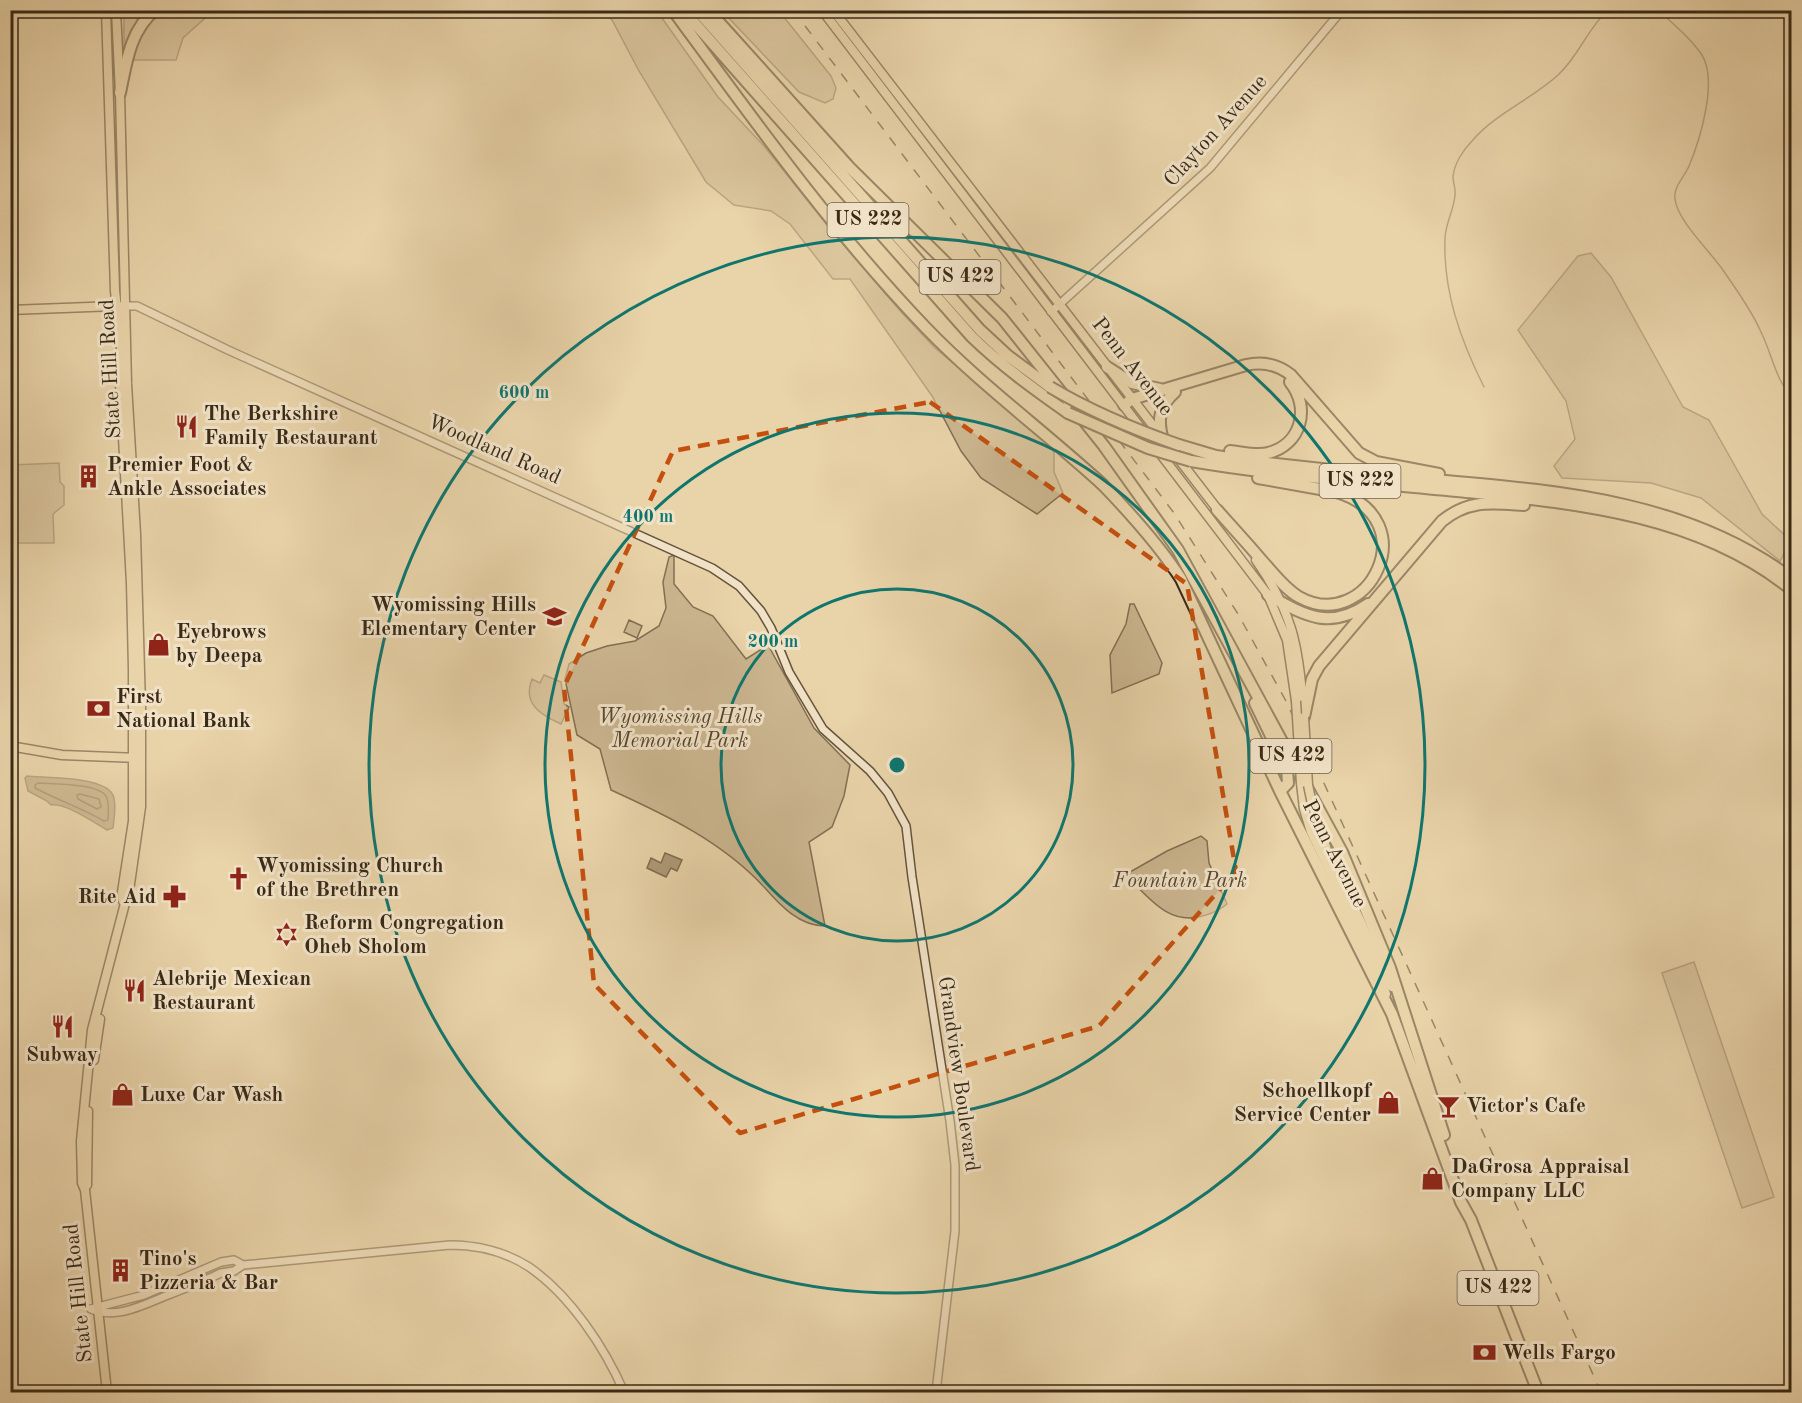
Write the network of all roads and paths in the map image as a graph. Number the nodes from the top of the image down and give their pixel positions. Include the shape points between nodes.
1 (106, 10) edge
2 (116, 10) edge
3 (155, 10) edge
4 (673, 10) edge
5 (683, 10) edge
6 (697, 10) edge
7 (708, 10) edge
8 (822, 10) edge
9 (833, 10) edge
10 (1342, 10) edge
11 (120, 93) junction
12 (121, 306) junction
13 (1059, 306) junction
14 (10, 310) edge
15 (1051, 312) junction
16 (1107, 367) junction
17 (1163, 390) junction
18 (1175, 392) junction
19 (1131, 402) junction
20 (1163, 440) junction
21 (1179, 445) junction
22 (1191, 461) junction
23 (1495, 485) junction
24 (1531, 502) junction
25 (1217, 510) junction
26 (1791, 579) edge
27 (1383, 589) junction
28 (1791, 590) edge
29 (1268, 595) junction
30 (1282, 603) junction
31 (1231, 647) junction
32 (1304, 717) junction
33 (10, 746) edge
34 (137, 758) junction
35 (870, 771) joint
36 (1280, 791) junction
37 (1404, 1012) junction
38 (1392, 1014) junction
39 (1469, 1213) junction
40 (243, 1265) junction
41 (99, 1309) junction
42 (107, 1392) edge
43 (624, 1392) edge
44 (936, 1392) edge
45 (1538, 1392) edge

1 - 12 main road, State Hill Road
2 - 11 main road, State Hill Road
3 - 11 highway via 135,37
4 - 36 highway, Penn Avenue / US 422 via 825,212 891,291 950,351 1103,485 1170,562
5 - 22 highway, US 222, bridge via 972,337 1020,380 1068,413 1148,448
6 - 21 highway, US 222, bridge via 980,330 1013,360 1087,409
7 - 31 highway, Penn Avenue / US 422 via 850,168 1002,318 1152,512 1178,550
8 - 15 main road, Penn Avenue
9 - 13 main road, Penn Avenue
10 - 13 street, Clayton Avenue via 1210,168
11 - 12 main road, State Hill Road
12 - 14 main road, Woodland Road
12 - 34 main road, State Hill Road via 120,383
12 - 35 street, Woodland Road via 137,306 712,568 754,602 823,729
13 - 15 street, Clayton Avenue
13 - 16 main road, Penn Avenue
15 - 19 main road, Penn Avenue
16 - 17 highway via 1132,383
16 - 19 main road, Penn Avenue
17 - 19 highway
17 - 23 highway via 1253,363 1271,364 1291,375 1366,457
18 - 19 highway
18 - 20 highway via 1160,411
18 - 21 highway via 1265,368 1292,384 1302,408 1295,434 1269,453
19 - 20 main road, Penn Avenue
19 - 29 main road, Penn Avenue
20 - 25 main road, Penn Avenue
21 - 23 highway, US 222 via 1250,461
22 - 24 highway, US 222
22 - 25 highway via 1356,499 1373,517 1382,536 1378,569 1367,586 1346,600 1324,604 1307,601 1287,589
23 - 26 highway, US 222 via 1584,496 1650,510 1707,530
24 - 27 highway via 1481,503 1457,511 1442,521
24 - 28 highway, US 222 via 1633,515 1679,529 1733,553
25 - 30 main road, Penn Avenue via 1267,575
27 - 30 highway via 1363,607 1334,617 1302,614
27 - 32 highway via 1319,666 1312,679
29 - 30 highway
29 - 38 main road, Penn Avenue, bridge via 1287,640 1304,809 1311,832 1376,967
30 - 32 main road, Penn Avenue via 1296,642
31 - 36 highway via 1287,769 1288,783
31 - 37 highway, Penn Avenue / US 422 via 1342,852
32 - 37 main road, Penn Avenue, bridge via 1308,784 1328,853
33 - 34 main road via 62,755
34 - 41 main road, State Hill Road via 133,821 122,892 124,904 93,1030 83,1103 82,1183 86,1190
35 - 44 street, Grandview Boulevard via 888,793 906,826 950,1121 956,1231
36 - 38 highway, Penn Avenue / US 422
37 - 39 highway, Penn Avenue / US 422
38 - 39 highway, Penn Avenue / US 422 via 1461,1202
39 - 45 highway, Penn Avenue / US 422
40 - 41 street via 134,1310
40 - 41 street via 234,1260 221,1262 136,1298
40 - 43 street via 450,1245 501,1254 528,1266 562,1297 608,1359
41 - 42 main road, State Hill Road

